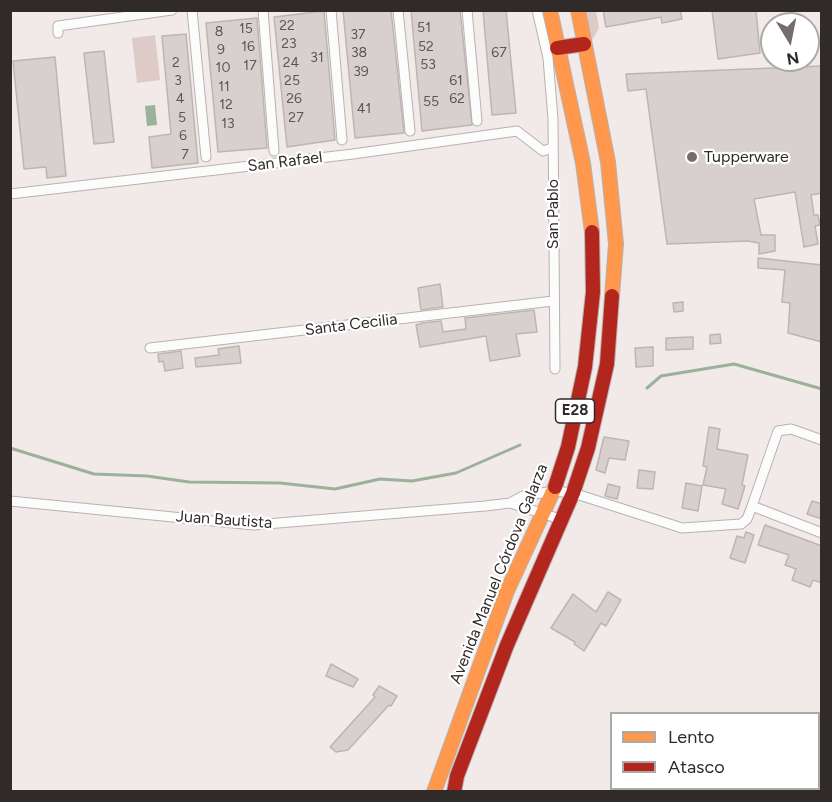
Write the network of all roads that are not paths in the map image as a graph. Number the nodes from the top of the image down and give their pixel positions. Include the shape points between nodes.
1 (172, 10) edge
2 (192, 10) edge
3 (263, 10) edge
4 (331, 10) edge
5 (398, 10) edge
6 (467, 10) edge
7 (537, 10) edge
8 (550, 10) edge
9 (579, 10) edge
10 (58, 29) dead end
11 (584, 44) junction
12 (553, 53) junction
13 (477, 121) dead end
14 (410, 131) dead end
15 (342, 141) dead end
16 (552, 148) junction
17 (274, 151) dead end
18 (206, 158) dead end
19 (10, 194) edge
20 (553, 301) junction
21 (150, 348) dead end
22 (555, 369) dead end
23 (822, 440) edge
24 (554, 491) junction
25 (573, 493) junction
26 (10, 501) edge
27 (510, 503) junction
28 (752, 506) junction
29 (543, 514) junction
30 (563, 520) junction
31 (822, 533) edge
32 (434, 792) edge
33 (454, 792) edge

1 - 10 street
2 - 18 street
3 - 17 street
4 - 15 street
5 - 14 street
6 - 13 street
7 - 12 street, San Pablo
8 - 12 main road, Avenida Manuel Córdova Galarza / E28
9 - 11 main road, E28
11 - 12 main road
11 - 25 main road, E28 via 608,162 616,244 607,364 588,448
12 - 16 street, San Pablo
12 - 24 main road, Avenida Manuel Córdova Galarza / E28 via 583,163 594,247 594,292 585,367
16 - 19 street, San Rafael via 543,151 517,131 342,156
16 - 20 street, San Pablo
20 - 21 street, Santa Cecilia
20 - 22 street, San Pablo
23 - 28 street via 791,429 778,431
24 - 25 street, Juan Bautista
24 - 27 street, Juan Bautista via 523,496
24 - 29 main road, Avenida Manuel Córdova Galarza / E28
25 - 28 street, Juan Bautista via 682,528 741,524
25 - 30 main road, E28
26 - 27 street, Juan Bautista via 254,525
27 - 29 street, Juan Bautista
28 - 31 street
29 - 30 street, Juan Bautista
29 - 32 main road, Avenida Manuel Córdova Galarza / E28 via 507,591
30 - 33 main road, E28 via 507,645

